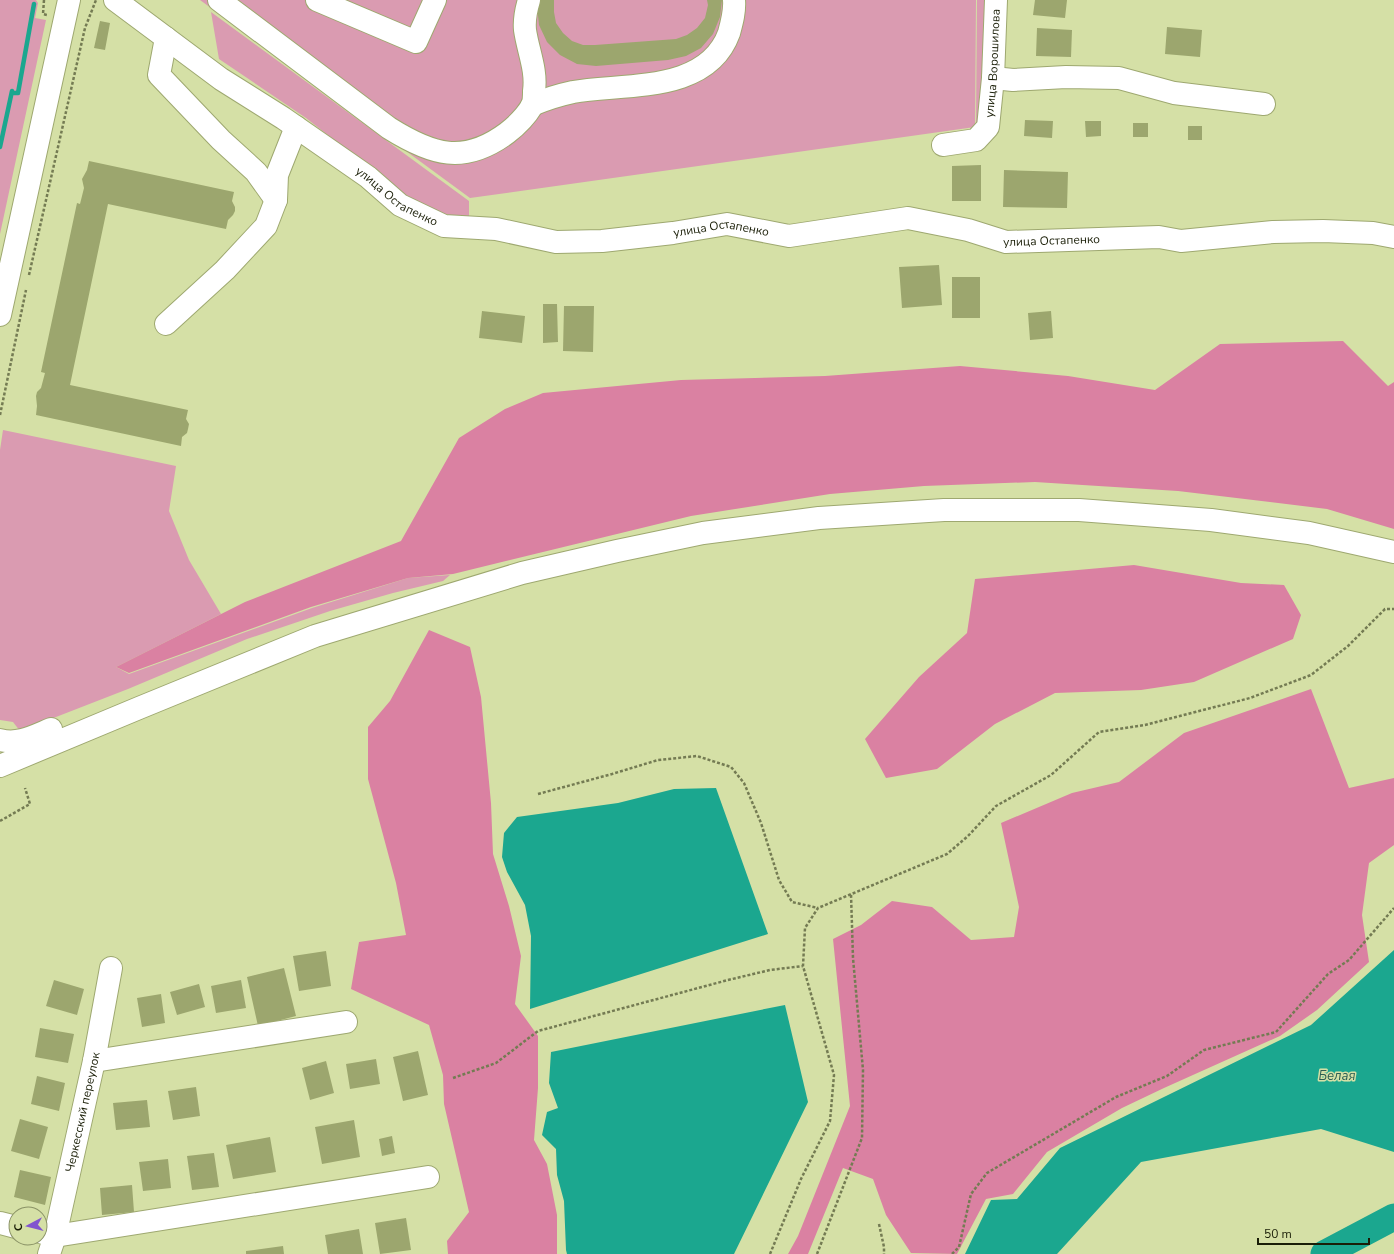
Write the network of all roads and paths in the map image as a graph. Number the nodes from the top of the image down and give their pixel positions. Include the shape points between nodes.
1 (44, 0) edge
2 (69, 0) edge
3 (96, 0) edge
4 (219, 0) edge
5 (317, 0) edge
6 (435, 0) edge
7 (529, 0) edge
8 (734, 0) edge
9 (996, 0) edge
10 (124, 2) edge
11 (50, 16) dead end
12 (166, 38) junction
13 (993, 78) junction
14 (1264, 104) dead end
15 (532, 105) junction
16 (296, 127) junction
17 (943, 145) dead end
18 (276, 200) junction
19 (1394, 237) edge
20 (29, 277) dead end
21 (27, 284) dead end
22 (0, 315) edge
23 (166, 324) dead end
24 (0, 415) edge
25 (1394, 552) edge
26 (1394, 610) edge
27 (315, 636) junction
28 (0, 740) edge
29 (0, 766) edge
30 (0, 780) edge
31 (25, 788) dead end
32 (538, 794) dead end
33 (0, 821) edge
34 (851, 894) junction
35 (818, 908) junction
36 (1394, 908) edge
37 (803, 966) junction
38 (111, 968) dead end
39 (346, 1022) dead end
40 (94, 1061) junction
41 (453, 1078) dead end
42 (428, 1177) dead end
43 (879, 1224) dead end
44 (48, 1241) edge
45 (770, 1254) edge
46 (817, 1254) edge
47 (884, 1254) edge
48 (952, 1254) edge

1 - 11 path via 43,14
2 - 22 main road
3 - 20 path via 85,28
4 - 15 main road via 390,128 425,148 459,154 479,149 496,141 516,126
5 - 6 main road via 416,42
7 - 15 main road via 525,29 534,75
8 - 15 main road via 732,24 725,42 716,55 690,74 672,80 624,88 574,92 554,96
9 - 13 main road, улица Ворошилова
10 - 12 main road, улица Остапенко
12 - 16 main road, улица Остапенко via 221,79
12 - 18 main road via 159,75 220,140 256,172
13 - 14 main road via 1119,78 1174,94
13 - 17 main road, улица Ворошилова via 988,128 976,140
16 - 18 main road via 277,175
16 - 19 main road, улица Остапенко via 368,177 400,205 444,226 496,229 556,242 602,242 727,224 789,236 908,218 968,230 1006,242 1159,237 1181,241 1273,232 1323,231 1373,233
18 - 23 main road via 266,226 225,270
21 - 24 path
25 - 27 main road via 1309,533 1211,520 1079,510 944,510 819,518 703,533 522,573
26 - 34 path via 1385,609 1348,646 1310,675 1250,698 1145,725 1099,732 1051,775 996,806 947,854
27 - 28 main road via 225,659 25,740
27 - 29 main road
27 - 30 main road via 231,681
31 - 33 path via 30,804
32 - 35 path via 658,760 697,756 731,767 744,783 761,823 779,880 792,902
34 - 35 path
34 - 46 path via 853,958 863,1070 862,1138
35 - 37 path via 805,928
36 - 48 path via 1349,960 1328,974 1276,1032 1204,1050 1167,1076 1116,1097 987,1173 971,1194 959,1247
37 - 41 path via 770,970 538,1031 496,1063
37 - 45 path via 834,1075 830,1121 801,1179
38 - 40 main road, Черкесский переулок
39 - 40 main road
40 - 44 main road, Черкесский переулок
42 - 44 main road
43 - 47 path

